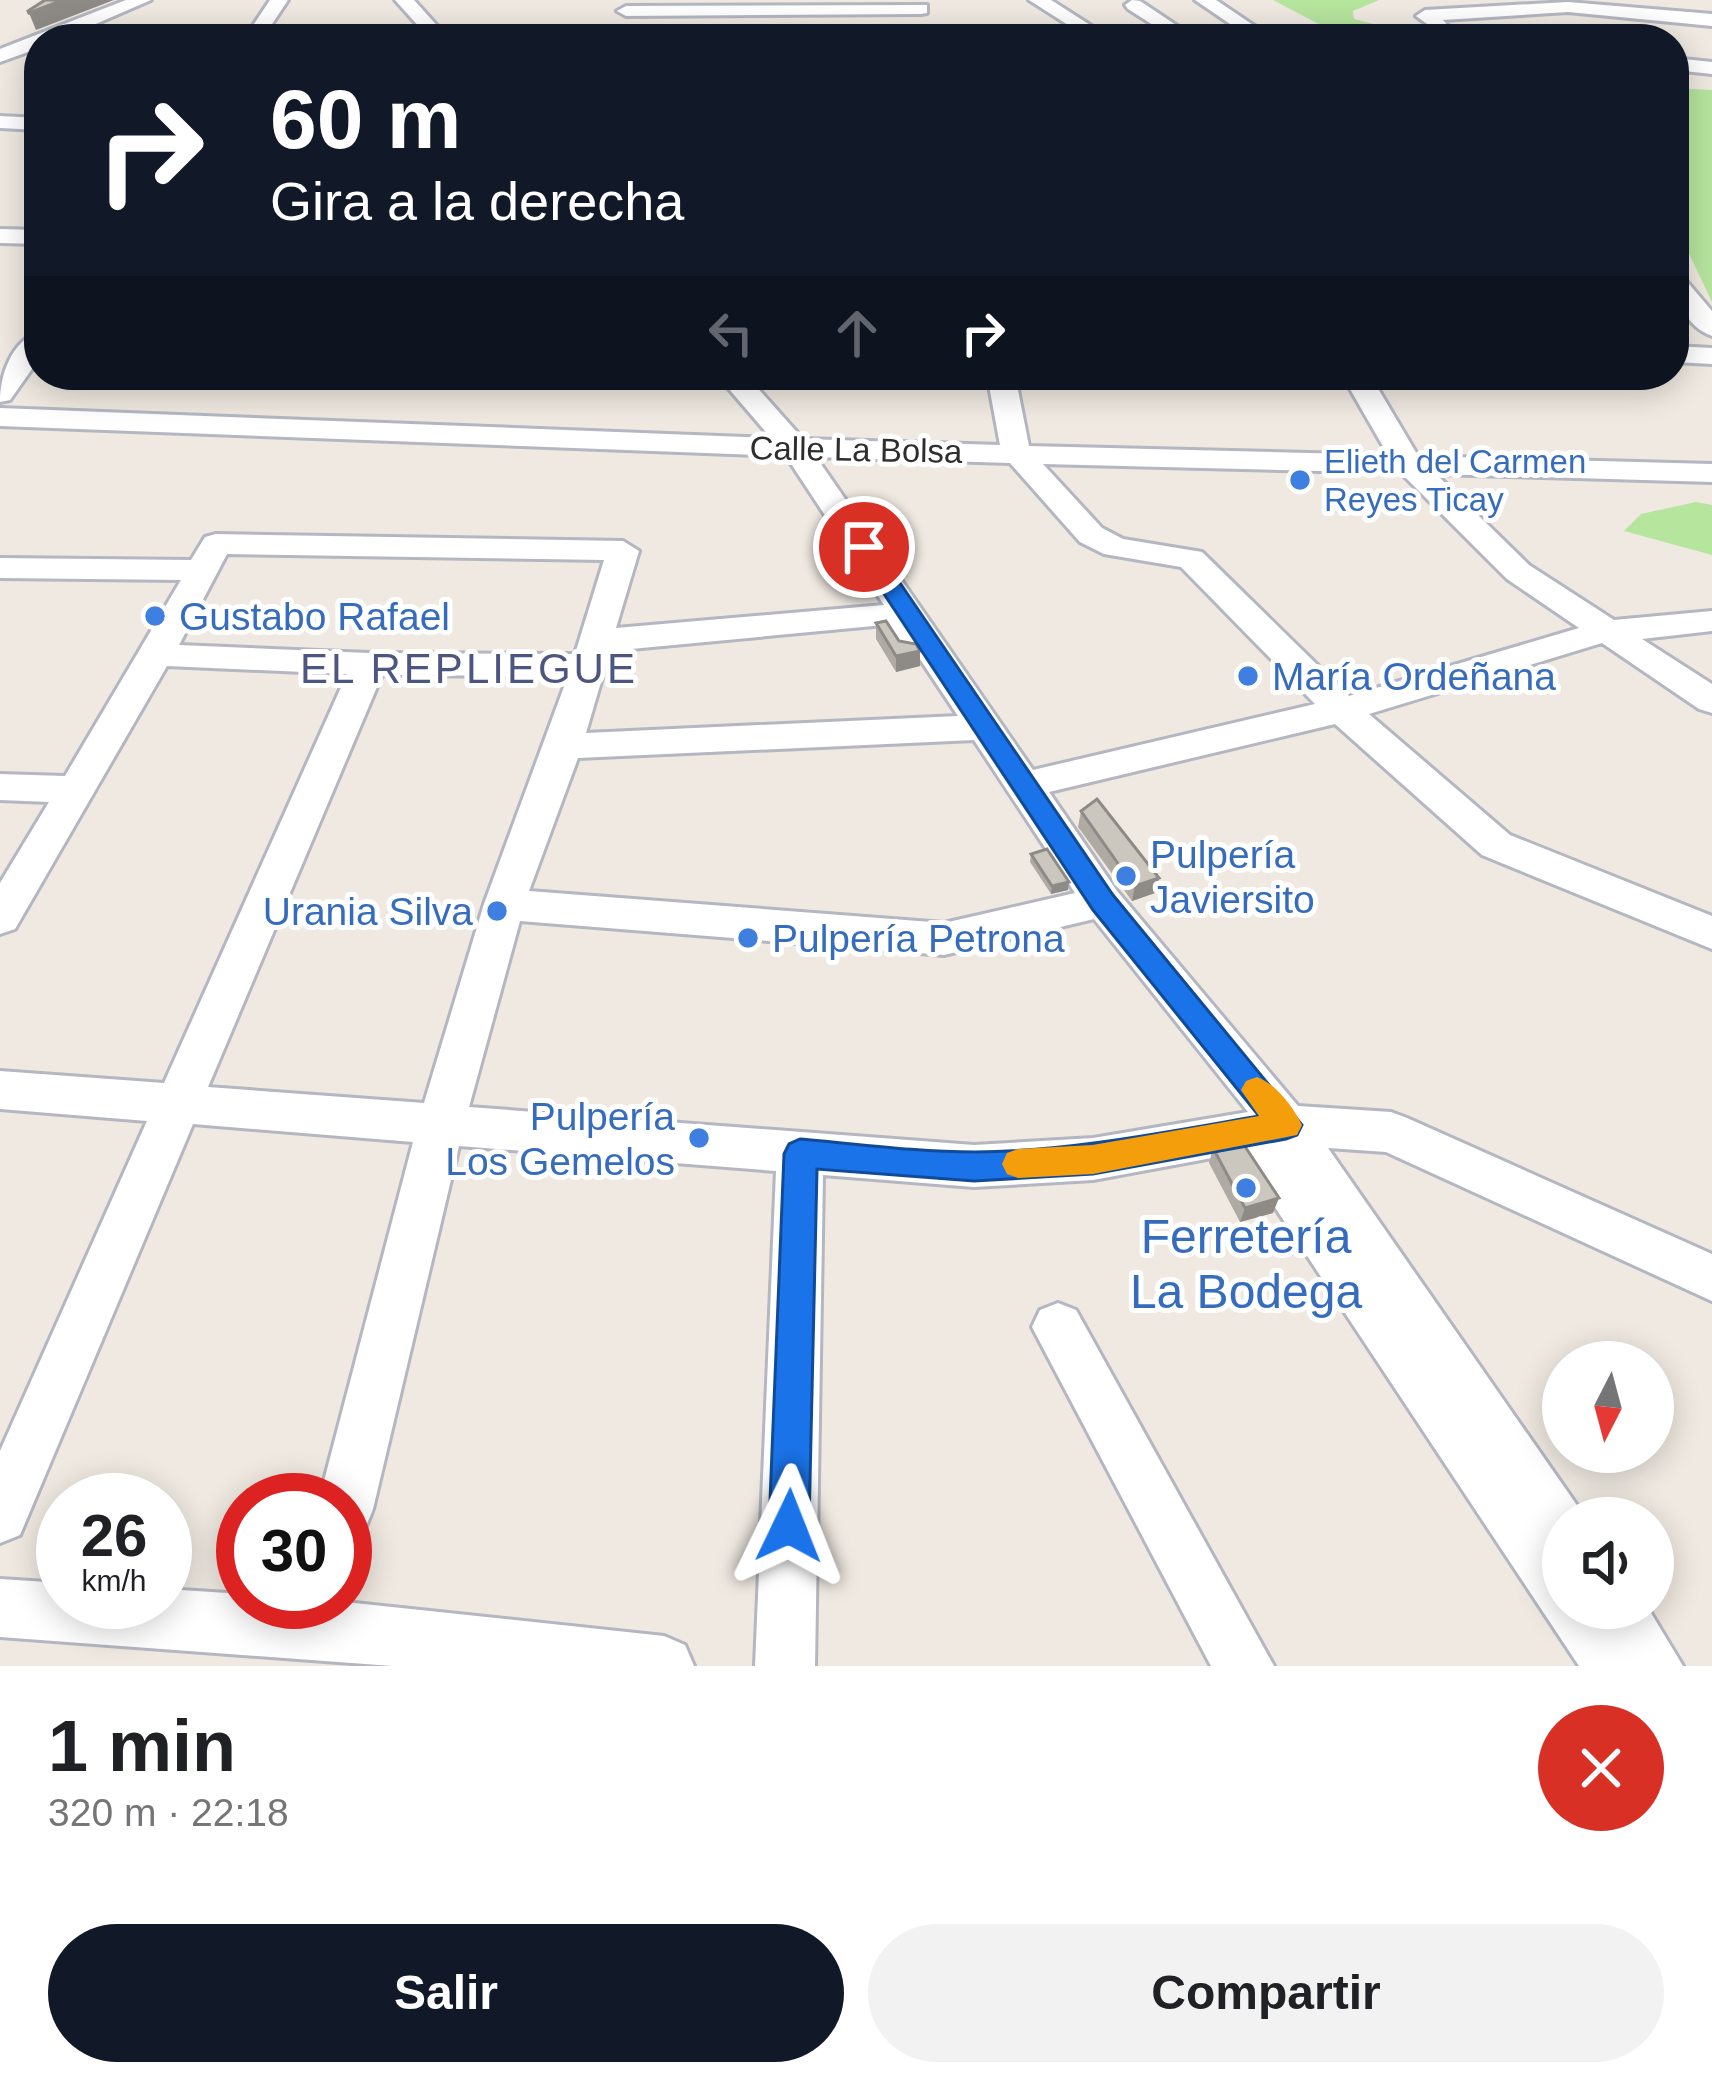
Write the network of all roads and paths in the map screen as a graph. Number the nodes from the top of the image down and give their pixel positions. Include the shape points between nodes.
1 (142, 0) edge
2 (404, 0) edge
3 (1038, 0) edge
4 (1204, 0) edge
5 (1490, 4) edge
6 (627, 5) edge
7 (1134, 5) dead end
8 (921, 11) edge
9 (1712, 20) edge
10 (81, 24) edge
11 (426, 24) edge
12 (1078, 24) edge
13 (1164, 24) edge
14 (1241, 24) edge
15 (1436, 24) edge
16 (1524, 24) edge
17 (1689, 300) edge
18 (1712, 328) edge
19 (24, 361) edge
20 (744, 390) edge
21 (1004, 390) edge
22 (1365, 390) edge
23 (0, 394) edge
24 (0, 417) edge
25 (795, 448) junction
26 (1016, 452) junction
27 (1407, 464) junction
28 (1712, 473) edge
29 (0, 568) edge
30 (201, 571) junction
31 (1712, 621) edge
32 (1602, 632) junction
33 (593, 653) junction
34 (156, 655) junction
35 (369, 664) junction
36 (1712, 701) edge
37 (1342, 710) junction
38 (964, 719) junction
39 (564, 746) junction
40 (1024, 785) junction
41 (0, 787) edge
42 (75, 790) junction
43 (1045, 847) edge
44 (1103, 902) junction
45 (504, 904) junction
46 (0, 918) edge
47 (1712, 933) edge
48 (0, 1090) edge
49 (180, 1101) junction
50 (441, 1123) junction
51 (1268, 1128) junction
52 (800, 1154) junction
53 (1712, 1278) edge
54 (1058, 1328) dead end
55 (1483, 1445) junction
56 (354, 1473) edge
57 (1542, 1511) edge
58 (0, 1515) edge
59 (1542, 1553) edge
60 (0, 1608) edge
61 (216, 1613) edge
62 (372, 1623) edge
63 (1589, 1629) edge
64 (1627, 1629) edge
65 (664, 1666) edge
66 (784, 1666) edge
67 (1244, 1666) edge
68 (1614, 1666) edge
69 (1652, 1666) edge

1 - 10 street
2 - 11 street
3 - 12 street
4 - 14 street
5 - 9 street
5 - 15 street via 1425,16
5 - 16 street
6 - 8 street
7 - 13 street
17 - 18 street
19 - 23 street
20 - 25 street
21 - 26 street
22 - 27 street
24 - 25 street, Calle La Bolsa
25 - 26 street, Calle La Bolsa
25 - 38 street
26 - 27 street, Calle La Bolsa
26 - 37 street via 1091,535 1115,547 1191,559
27 - 28 street, Calle La Bolsa
27 - 32 street via 1518,572
29 - 30 street
30 - 33 street via 216,544 623,550
30 - 34 street
31 - 32 street
32 - 36 street
32 - 37 street
33 - 35 street
33 - 38 street via 894,614
33 - 39 street
34 - 35 street
34 - 42 street
35 - 49 street
37 - 40 street
37 - 47 street via 1496,845
38 - 39 street
38 - 40 street
38 - 43 street
39 - 45 street
40 - 44 street
41 - 42 street
42 - 46 street
44 - 45 street via 944,939
44 - 51 street
45 - 50 street
48 - 49 street
49 - 50 street
49 - 58 street
50 - 52 street
50 - 56 street
51 - 52 street via 1093,1159 974,1166
51 - 53 street via 1391,1132
51 - 55 street
52 - 66 street
54 - 67 street
55 - 57 street
55 - 59 street
60 - 61 street
62 - 65 street
63 - 68 street
64 - 69 street

